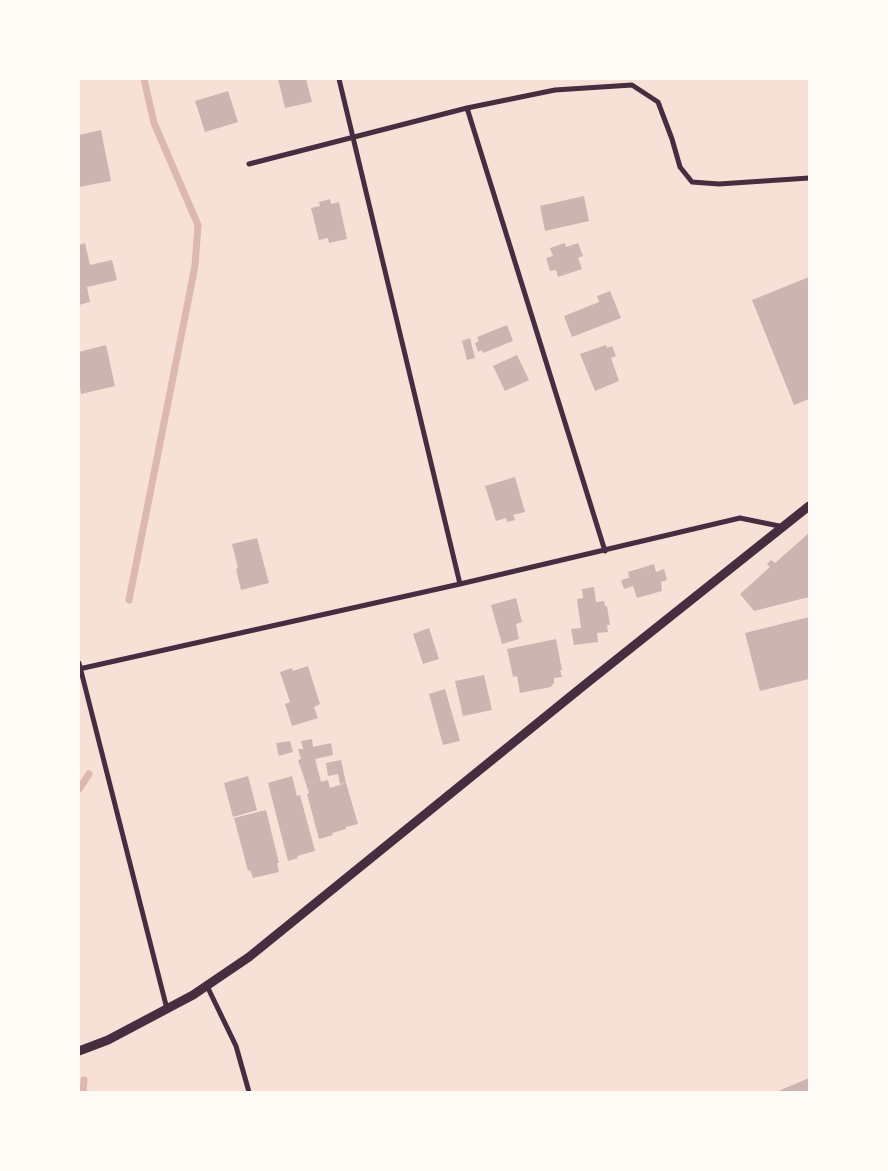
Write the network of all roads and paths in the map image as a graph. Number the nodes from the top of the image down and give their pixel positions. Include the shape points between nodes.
1 (340, 79) edge
2 (467, 108) junction
3 (353, 136) junction
4 (249, 164) dead end
5 (809, 178) edge
6 (809, 506) edge
7 (785, 527) junction
8 (605, 551) junction
9 (460, 584) junction
10 (79, 667) edge
11 (207, 986) junction
12 (167, 1009) junction
13 (79, 1051) edge
14 (249, 1092) edge

1 - 3 street
2 - 3 street
2 - 5 street via 555,90 632,85 658,102 680,167 692,182 719,184
2 - 8 street
3 - 4 street
3 - 9 street
6 - 7 street
7 - 8 street via 740,518
7 - 11 street via 249,957
8 - 9 street
9 - 10 street
10 - 12 street
11 - 12 street
11 - 14 street via 236,1046
12 - 13 street via 108,1040

